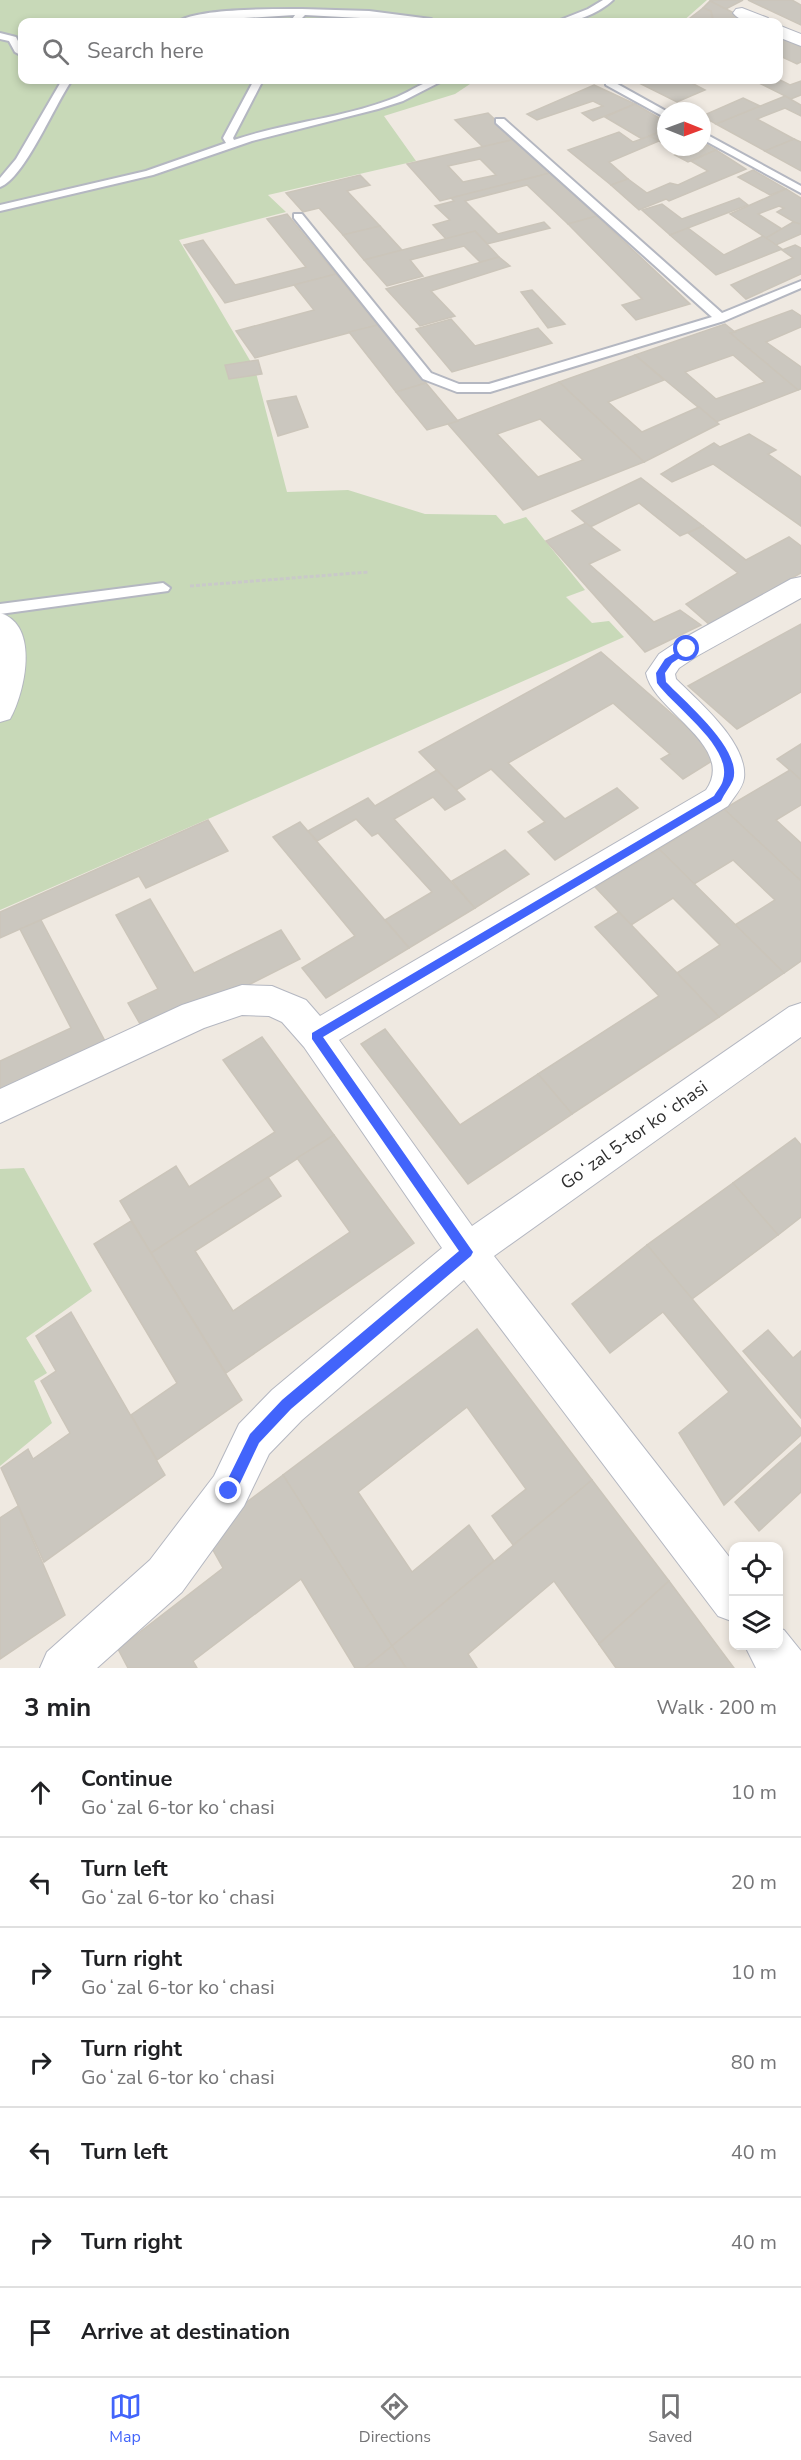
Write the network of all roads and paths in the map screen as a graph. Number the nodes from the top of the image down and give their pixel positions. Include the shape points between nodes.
1 (609, 0) edge
2 (302, 12) junction
3 (742, 13) dead end
4 (207, 18) edge
5 (297, 18) edge
6 (400, 18) edge
7 (571, 18) edge
8 (753, 18) edge
9 (783, 32) edge
10 (0, 36) edge
11 (801, 41) edge
12 (18, 50) edge
13 (64, 84) edge
14 (256, 84) edge
15 (431, 84) edge
16 (609, 84) dead end
17 (657, 110) edge
18 (500, 120) dead end
19 (711, 140) edge
20 (231, 144) junction
21 (0, 184) edge
22 (801, 190) edge
23 (0, 208) edge
24 (298, 216) dead end
25 (801, 284) edge
26 (720, 318) junction
27 (369, 572) dead end
28 (801, 586) edge
29 (163, 588) joint
30 (0, 609) edge
31 (0, 623) edge
32 (0, 711) edge
33 (801, 1018) edge
34 (316, 1036) junction
35 (0, 1107) edge
36 (467, 1252) junction
37 (731, 1596) edge
38 (771, 1650) edge
39 (63, 1668) edge
40 (785, 1668) edge

1 - 7 lane
2 - 4 lane
2 - 5 lane
2 - 6 lane
3 - 8 street
9 - 11 street
10 - 12 lane via 13,39
13 - 21 lane via 45,113 39,133
14 - 20 lane via 228,138
15 - 20 lane via 375,107
16 - 17 lane
18 - 26 lane
19 - 22 lane
20 - 23 lane via 149,172
24 - 26 lane via 427,376 457,388 490,388
25 - 26 lane
27 - 29 path
28 - 34 street via 687,649 660,673 662,683 726,756 729,779 717,798
29 - 30 lane
31 - 32 street via 6,628 13,656
33 - 36 street, Goʻzal 5-tor koʻchasi
34 - 35 street via 294,1011 272,1001 242,1000 194,1016
34 - 36 street
36 - 37 street
36 - 39 street, Goʻzal 5-tor koʻchasi via 287,1405 254,1439 229,1491 166,1576
38 - 40 street

